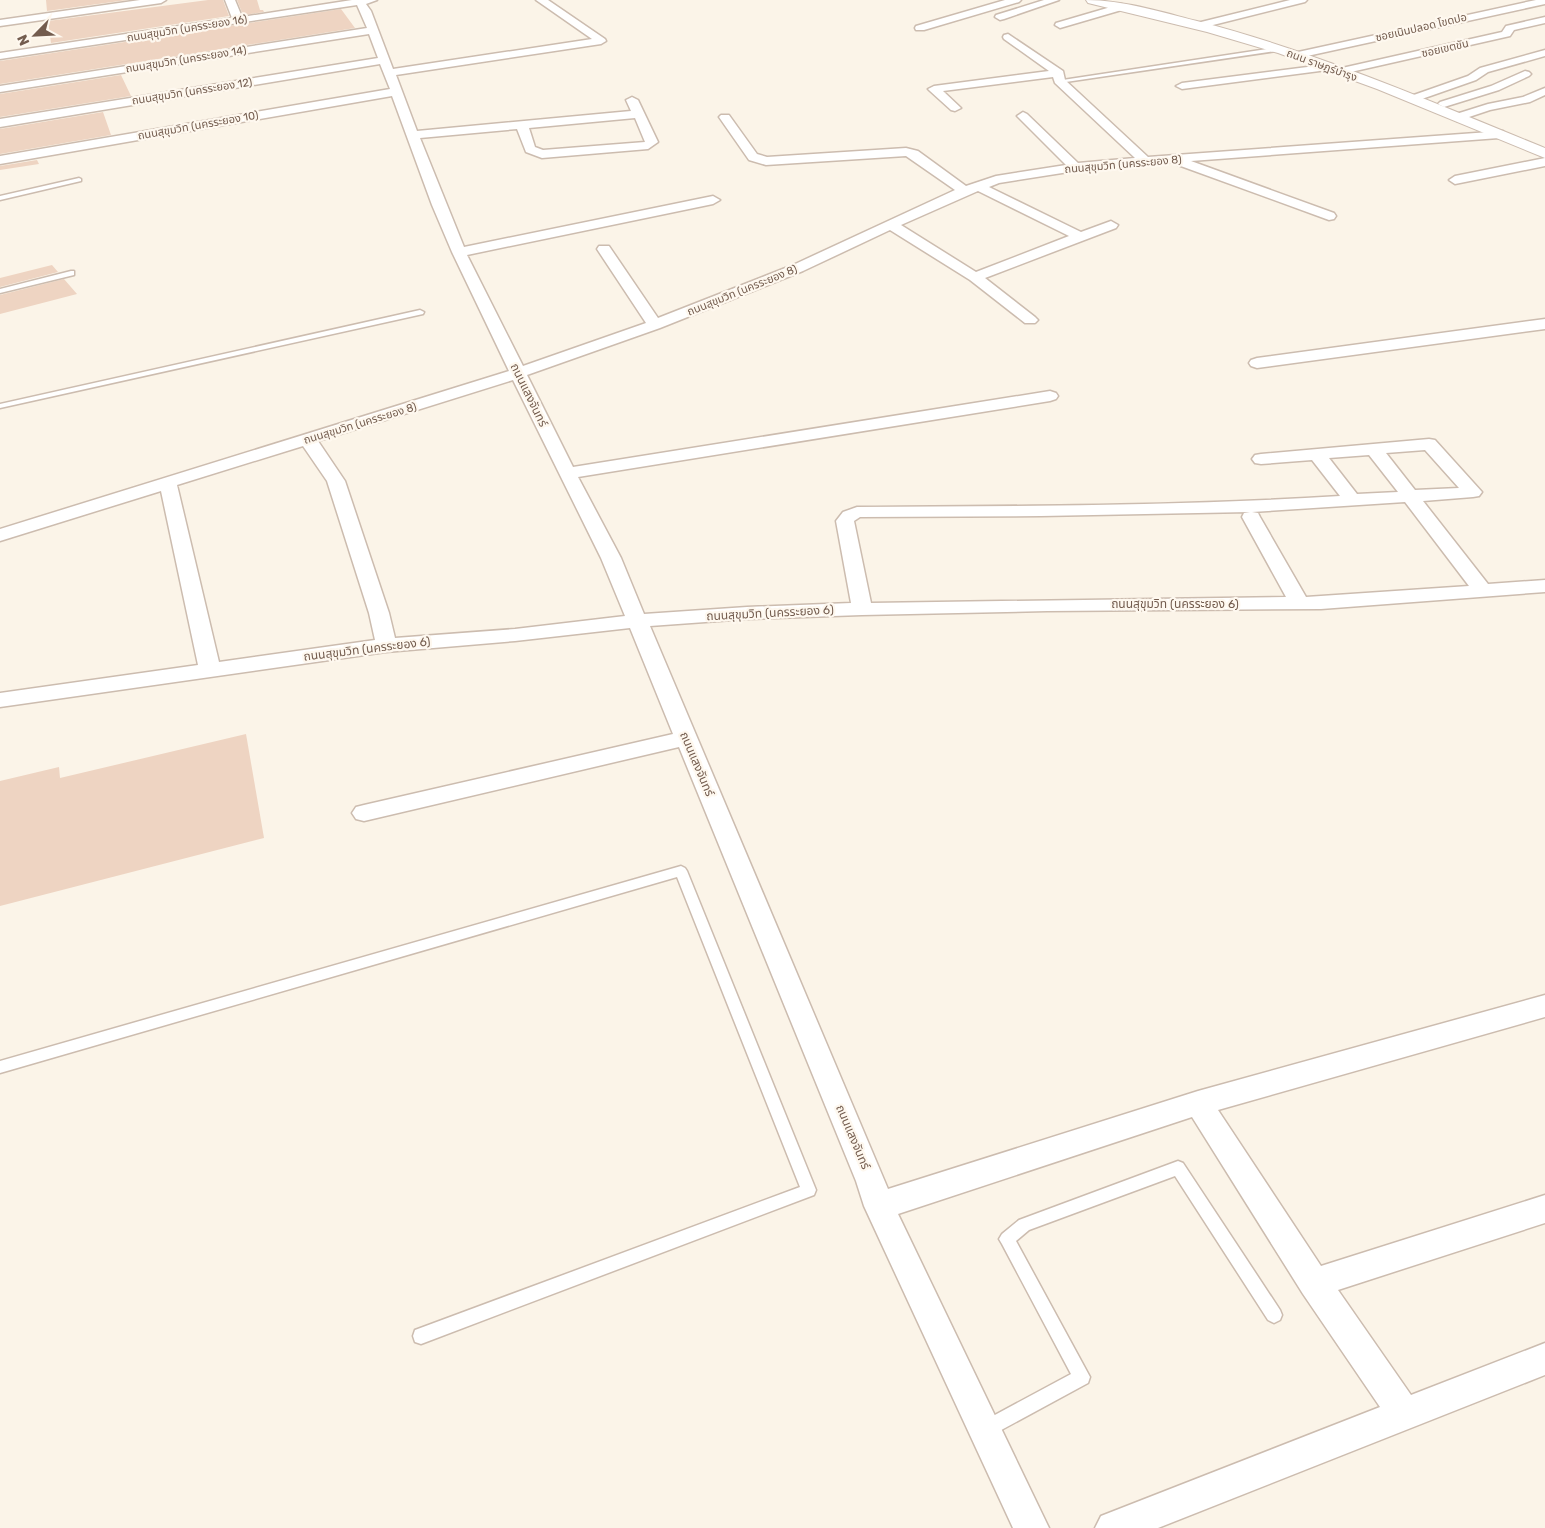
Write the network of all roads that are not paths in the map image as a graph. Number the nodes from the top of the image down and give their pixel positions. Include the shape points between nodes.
1 (162, 0) edge
2 (230, 0) edge
3 (541, 0) edge
4 (1016, 0) edge
5 (1054, 0) edge
6 (1092, 0) edge
7 (1302, 0) edge
8 (1545, 0) edge
9 (364, 1) edge
10 (123, 3) edge
11 (1121, 7) junction
12 (993, 19) dead end
13 (238, 20) junction
14 (1545, 20) edge
15 (0, 23) edge
16 (1201, 25) junction
17 (1060, 26) dead end
18 (920, 28) dead end
19 (373, 30) junction
20 (1008, 37) dead end
21 (1281, 49) junction
22 (1545, 53) edge
23 (1298, 55) junction
24 (0, 56) edge
25 (1336, 69) junction
26 (1525, 74) dead end
27 (389, 75) junction
28 (1059, 77) junction
29 (1182, 86) dead end
30 (0, 89) edge
31 (1545, 91) edge
32 (632, 99) dead end
33 (1412, 99) junction
34 (955, 108) dead end
35 (1434, 108) junction
36 (639, 114) junction
37 (1023, 116) dead end
38 (725, 117) dead end
39 (1457, 117) junction
40 (1500, 119) dead end
41 (0, 123) edge
42 (1475, 124) junction
43 (522, 125) junction
44 (1498, 134) junction
45 (412, 135) junction
46 (1545, 153) edge
47 (1175, 159) junction
48 (0, 160) edge
49 (1145, 161) junction
50 (1545, 162) edge
51 (1075, 167) junction
52 (79, 180) dead end
53 (1455, 180) dead end
54 (971, 188) junction
55 (0, 198) edge
56 (713, 200) dead end
57 (1329, 216) dead end
58 (890, 225) junction
59 (1110, 225) dead end
60 (1081, 237) junction
61 (604, 249) dead end
62 (459, 252) junction
63 (71, 273) dead end
64 (975, 277) junction
65 (0, 291) edge
66 (420, 312) dead end
67 (1030, 320) dead end
68 (1545, 324) edge
69 (655, 325) junction
70 (1257, 363) dead end
71 (518, 374) junction
72 (1050, 396) dead end
73 (0, 406) edge
74 (308, 440) junction
75 (1374, 449) junction
76 (1317, 454) junction
77 (1261, 459) dead end
78 (567, 473) junction
79 (168, 483) junction
80 (1411, 496) junction
81 (1353, 501) junction
82 (1251, 517) dead end
83 (0, 535) edge
84 (1545, 586) edge
85 (1483, 591) junction
86 (1299, 603) junction
87 (862, 609) junction
88 (638, 621) junction
89 (386, 645) junction
90 (210, 670) junction
91 (0, 700) edge
92 (687, 738) junction
93 (364, 812) dead end
94 (1545, 1006) edge
95 (0, 1067) edge
96 (1198, 1103) junction
97 (879, 1206) junction
98 (1545, 1210) edge
99 (1314, 1283) junction
100 (1274, 1315) dead end
101 (421, 1336) dead end
102 (1545, 1359) edge
103 (1405, 1414) junction
104 (985, 1430) junction
105 (1031, 1528) edge
106 (1113, 1528) edge

1 - 10 street
2 - 13 street
3 - 27 street via 601,41
4 - 18 street
5 - 12 street
6 - 11 street, ถนน ราษฎร์บำรุง
7 - 16 street
8 - 23 street, ซอยเนินปลอด โขดปอ
9 - 13 street, ถนนสุขุมวิท (นครระยอง 16)
9 - 19 street, ถนนแสงจันทร์
10 - 15 street
11 - 16 street, ถนน ราษฎร์บำรุง
11 - 17 street
13 - 24 street, ถนนสุขุมวิท (นครระยอง 16) via 120,42
14 - 25 street, ซอยเขตขัน via 1510,28 1506,34
16 - 21 street, ถนน ราษฎร์บำรุง
19 - 27 street, ถนนแสงจันทร์
19 - 30 street, ถนนสุขุมวิท (นครระยอง 14)
20 - 28 street
21 - 23 street, ถนน ราษฎร์บำรุง
21 - 28 lane
22 - 33 street via 1505,62 1442,90
23 - 25 street, ถนน ราษฎร์บำรุง
25 - 29 street, ซอยเขตขัน
25 - 33 street, ถนน ราษฎร์บำรุง
26 - 35 street via 1495,88
27 - 41 street, ถนนสุขุมวิท (นครระยอง 12) via 142,100
27 - 45 street, ถนนแสงจันทร์
27 - 48 street, ถนนสุขุมวิท (นครระยอง 10)
28 - 34 street via 934,89
28 - 49 street
31 - 39 street via 1526,100
32 - 36 street
33 - 35 street, ถนน ราษฎร์บำรุง
35 - 39 street, ถนน ราษฎร์บำรุง
36 - 43 street
36 - 43 street via 652,142 640,146 542,154 530,149
37 - 51 street
38 - 54 street via 753,157 758,159 906,152
39 - 42 street, ถนน ราษฎร์บำรุง
40 - 42 street
42 - 44 street, ถนน ราษฎร์บำรุง
43 - 45 street
44 - 46 street, ถนน ราษฎร์บำรุง
44 - 47 street, ถนนสุขุมวิท (นครระยอง 8)
45 - 62 street, ถนนแสงจันทร์
47 - 49 street, ถนนสุขุมวิท (นครระยอง 8)
47 - 57 street
49 - 51 street, ถนนสุขุมวิท (นครระยอง 8)
50 - 53 street
51 - 54 street, ถนนสุขุมวิท (นครระยอง 8) via 1015,176
52 - 55 lane
54 - 58 street, ถนนสุขุมวิท (นครระยอง 8)
54 - 60 street
56 - 62 street
58 - 64 street
58 - 69 street, ถนนสุขุมวิท (นครระยอง 8) via 798,268
59 - 60 street
60 - 64 street
61 - 69 street
62 - 71 street, ถนนแสงจันทร์
63 - 65 lane
64 - 67 street
66 - 73 lane
68 - 70 street
69 - 71 street, ถนนสุขุมวิท (นครระยอง 8)
71 - 74 street, ถนนสุขุมวิท (นครระยอง 8)
71 - 78 street, ถนนแสงจันทร์
72 - 78 street
74 - 79 street, ถนนสุขุมวิท (นครระยอง 8)
74 - 89 street via 336,481 379,613
75 - 76 street
75 - 80 street
75 - 80 street via 1429,444 1473,492
76 - 77 street
76 - 81 street
78 - 88 street, ถนนแสงจันทร์ via 611,558
79 - 83 street, ถนนสุขุมวิท (นครระยอง 8)
79 - 90 street
80 - 81 street
80 - 85 street
81 - 87 street via 1246,506 857,512 845,521
82 - 86 street
84 - 85 street, ถนนสุขุมวิท (นครระยอง 6)
85 - 86 street, ถนนสุขุมวิท (นครระยอง 6)
86 - 87 street, ถนนสุขุมวิท (นครระยอง 6)
87 - 88 street, ถนนสุขุมวิท (นครระยอง 6)
88 - 89 street, ถนนสุขุมวิท (นครระยอง 6)
88 - 92 street, ถนนแสงจันทร์
89 - 90 street, ถนนสุขุมวิท (นครระยอง 6)
90 - 91 street, ถนนสุขุมวิท (นครระยอง 6)
92 - 93 street
92 - 97 street, ถนนแสงจันทร์
94 - 96 street
95 - 101 lane via 681,871 809,1190
96 - 97 street
96 - 99 street
97 - 104 street, ถนนแสงจันทร์
98 - 99 street
99 - 103 street
100 - 104 lane via 1178,1168 1024,1225 1007,1239 1082,1377
102 - 103 street
103 - 106 street
104 - 105 street, ถนนแสงจันทร์

